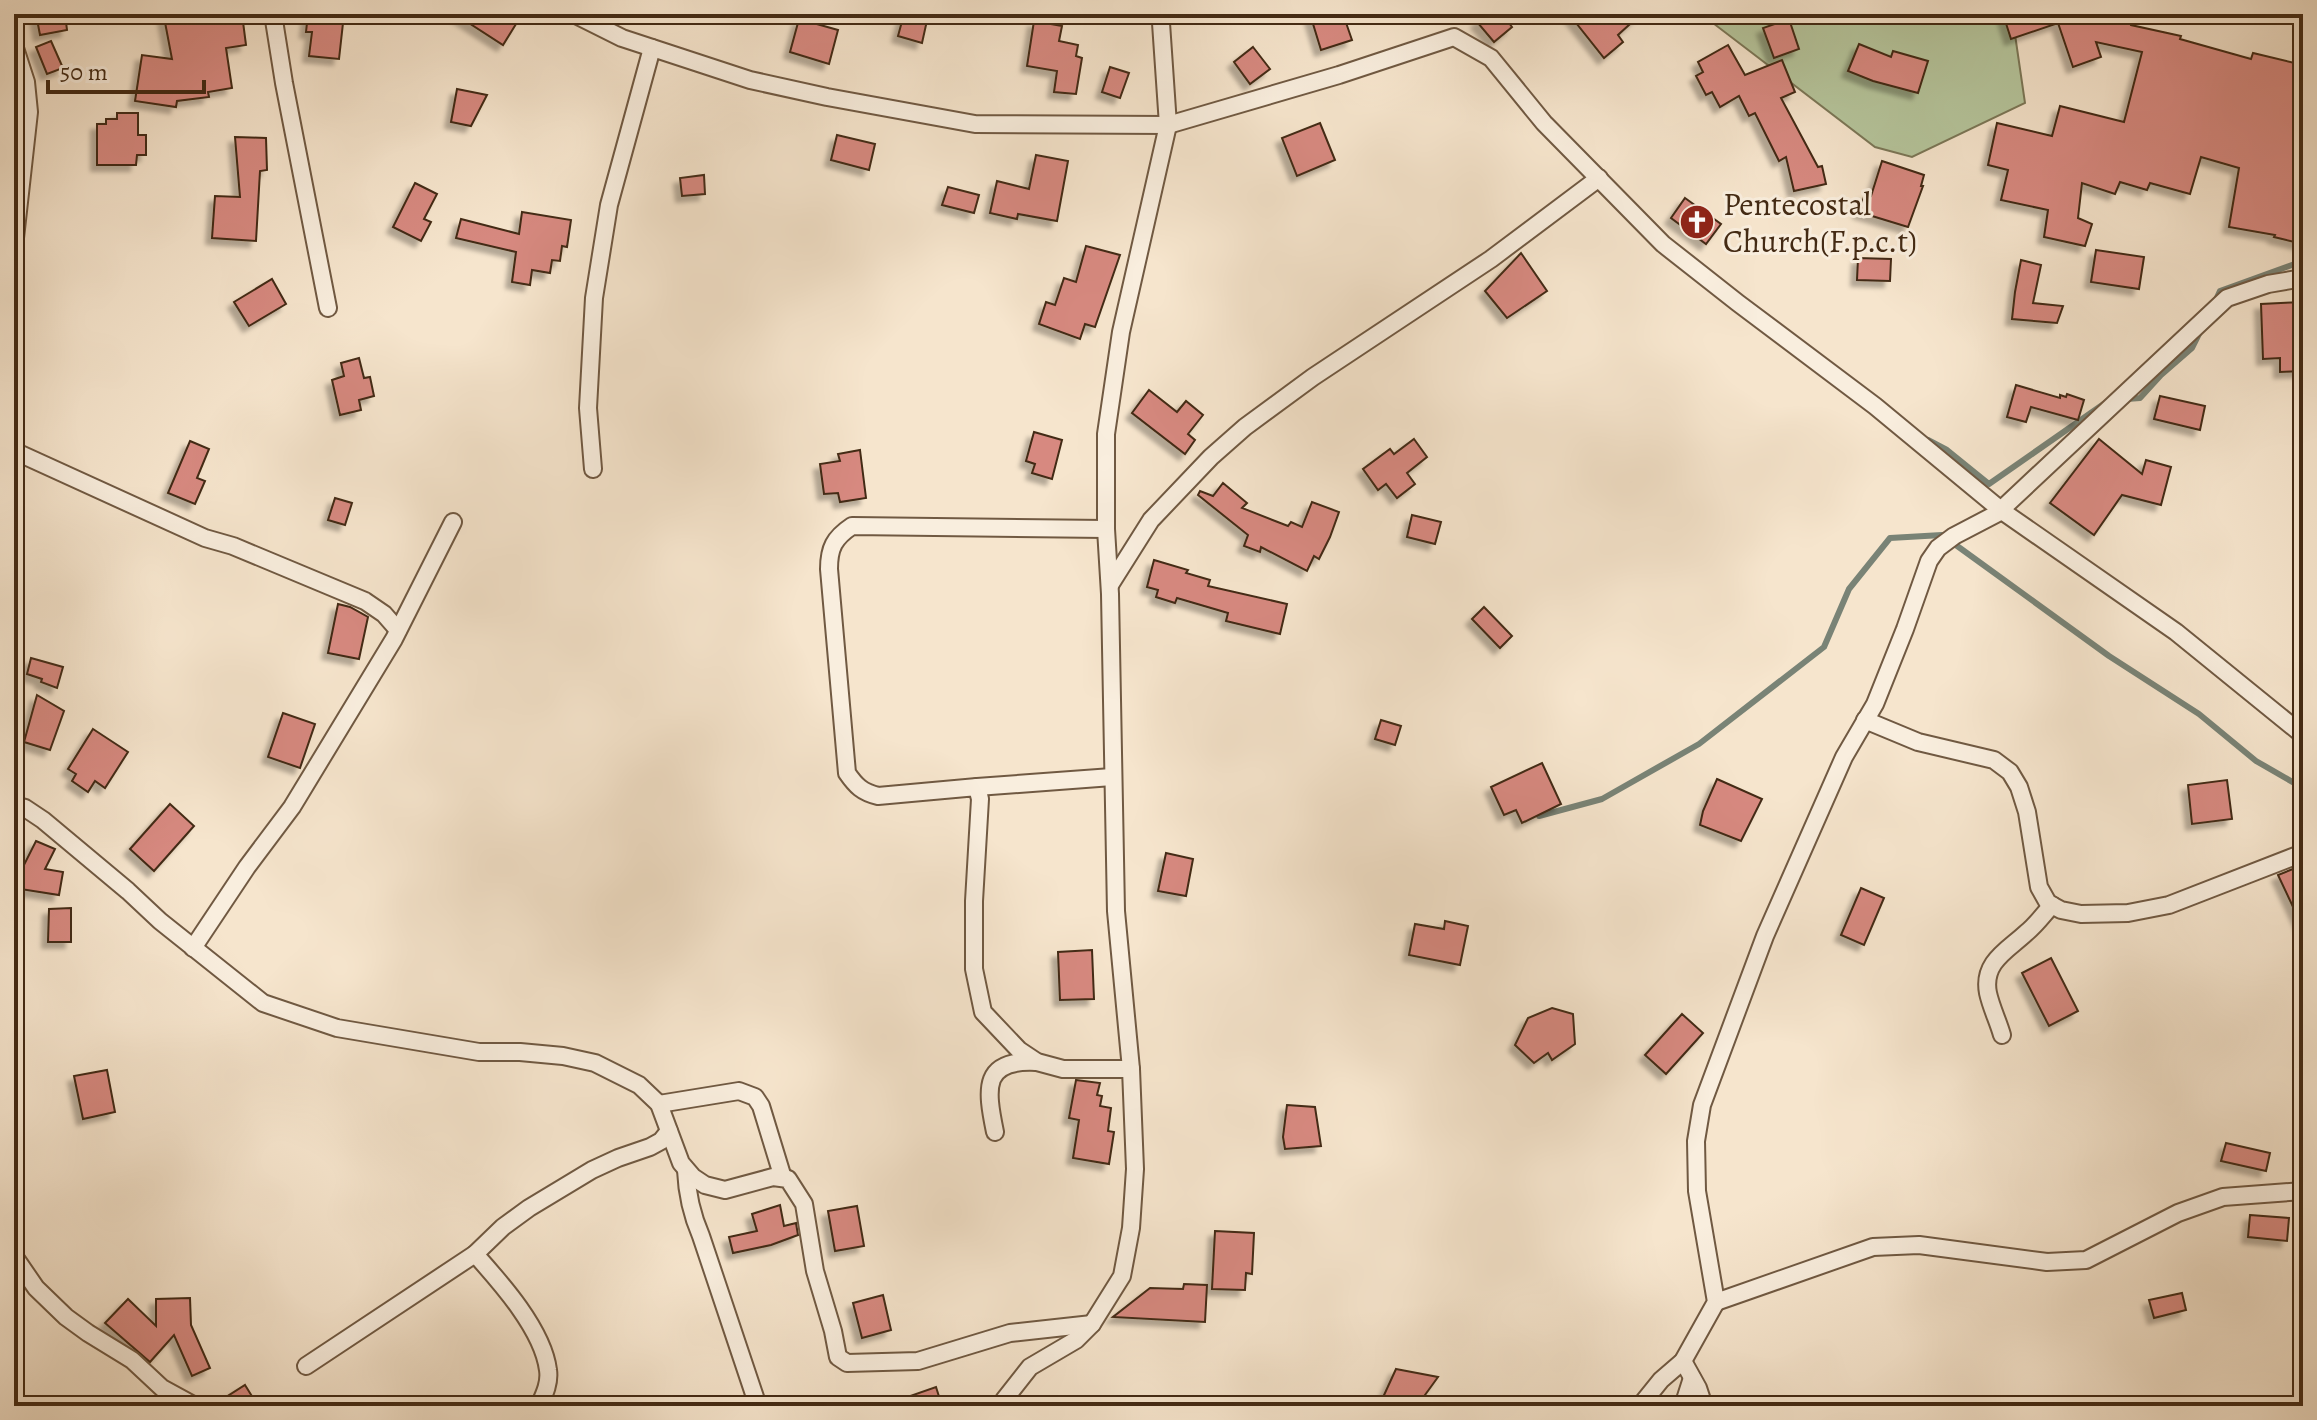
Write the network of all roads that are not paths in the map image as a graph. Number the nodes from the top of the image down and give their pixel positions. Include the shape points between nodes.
1 (273, 14) edge
2 (574, 14) edge
3 (1162, 14) edge
4 (14, 45) edge
5 (652, 48) junction
6 (1168, 125) junction
7 (1599, 178) junction
8 (14, 247) edge
9 (2303, 278) edge
10 (328, 308) dead end
11 (14, 451) edge
12 (593, 469) dead end
13 (2002, 511) junction
14 (453, 522) dead end
15 (1106, 529) junction
16 (1110, 585) junction
17 (398, 630) junction
18 (1865, 720) junction
19 (2303, 735) edge
20 (1112, 777) junction
21 (977, 787) junction
22 (14, 805) edge
23 (2303, 853) edge
24 (2052, 905) junction
25 (193, 948) junction
26 (2002, 1035) dead end
27 (1037, 1062) junction
28 (1131, 1069) junction
29 (659, 1104) junction
30 (669, 1131) junction
31 (995, 1132) dead end
32 (686, 1170) junction
33 (783, 1178) junction
34 (2303, 1191) edge
35 (475, 1254) junction
36 (14, 1256) edge
37 (1716, 1302) junction
38 (1092, 1324) junction
39 (1683, 1361) junction
40 (306, 1366) dead end
41 (1692, 1378) junction
42 (195, 1406) edge
43 (539, 1406) edge
44 (758, 1406) edge
45 (1003, 1406) edge
46 (1640, 1406) edge
47 (1683, 1406) edge
48 (1704, 1406) edge

1 - 10 street
2 - 5 street
3 - 6 street
4 - 8 street via 29,112
5 - 6 street via 750,80 975,124
5 - 12 street via 609,205 594,298 588,408
6 - 7 street via 1454,37 1491,58 1544,123
6 - 15 street via 1113,378 1106,434
7 - 13 street via 1663,244
7 - 16 street via 1491,259 1245,427 1151,520
9 - 13 street via 2227,298
11 - 17 street via 205,538 365,601
13 - 18 street via 1954,536 1929,561
13 - 19 street via 2176,632
14 - 17 street
15 - 16 street
15 - 21 street via 852,526 829,552 847,773 865,793 878,796
16 - 20 street
17 - 25 street via 292,807
18 - 24 street via 1918,742 1994,760 2010,772 2027,812 2039,887
18 - 37 street via 1765,936 1702,1105 1697,1191
20 - 21 street
20 - 28 street via 1116,911
21 - 27 street via 974,969 983,1012
22 - 25 street via 43,820
23 - 24 street via 2169,905 2081,914
24 - 26 street via 1996,958 1991,970 1988,992
25 - 29 street via 263,1003 337,1028 479,1052 595,1063 639,1085
27 - 28 street via 1063,1069
27 - 31 street via 1005,1064 993,1077 989,1098
28 - 38 street via 1131,1228 1122,1276
29 - 30 street
29 - 33 street via 739,1091 755,1097
30 - 32 street
30 - 35 street via 661,1141 592,1170 529,1208
32 - 33 street via 705,1185 725,1190
32 - 44 street via 691,1212
33 - 38 street via 804,1204 838,1357 847,1363 918,1361 1010,1333
34 - 37 street via 2223,1197 2178,1213 2086,1260 2047,1262 1919,1245 1873,1247
35 - 40 street
35 - 43 street via 517,1305 540,1344 548,1372
36 - 42 street via 57,1309 132,1360 162,1388
37 - 39 street
38 - 45 street via 1076,1340 1030,1367
39 - 41 street
39 - 46 street
41 - 47 street
41 - 48 street

